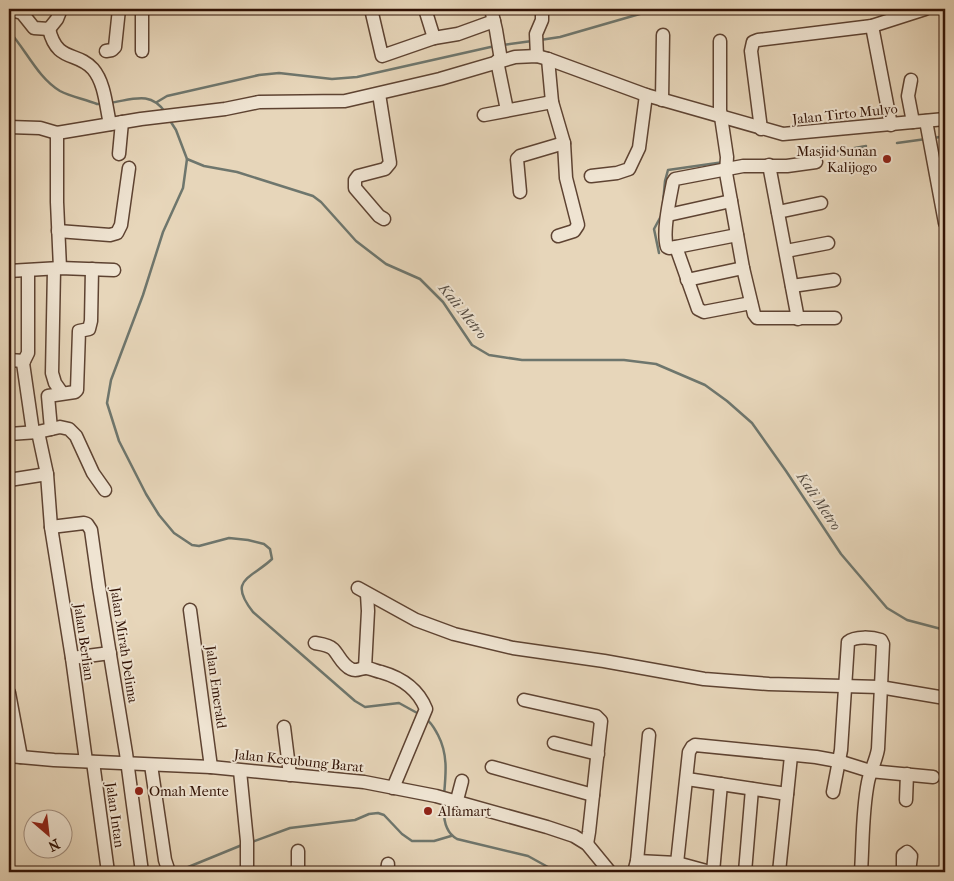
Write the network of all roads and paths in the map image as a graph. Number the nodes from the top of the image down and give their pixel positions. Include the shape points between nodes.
1 (9, 9) edge
2 (61, 9) edge
3 (119, 9) edge
4 (142, 9) edge
5 (371, 9) edge
6 (425, 9) edge
7 (542, 9) edge
8 (925, 9) edge
9 (22, 11) edge
10 (494, 20) edge
11 (872, 26) junction
12 (49, 30) junction
13 (663, 36) dead end
14 (434, 38) junction
15 (720, 42) dead end
16 (106, 51) dead end
17 (142, 51) dead end
18 (540, 54) junction
19 (499, 56) junction
20 (910, 80) dead end
21 (379, 94) junction
22 (646, 95) junction
23 (662, 100) junction
24 (552, 102) junction
25 (508, 110) junction
26 (484, 115) dead end
27 (720, 115) junction
28 (113, 119) junction
29 (945, 119) edge
30 (926, 121) junction
31 (913, 122) junction
32 (891, 125) junction
33 (9, 127) edge
34 (762, 129) junction
35 (57, 133) junction
36 (564, 143) junction
37 (119, 154) dead end
38 (816, 162) dead end
39 (727, 163) junction
40 (769, 165) junction
41 (129, 168) dead end
42 (591, 176) dead end
43 (520, 192) dead end
44 (731, 201) junction
45 (821, 203) dead end
46 (778, 212) junction
47 (668, 215) junction
48 (384, 219) dead end
49 (945, 223) edge
50 (58, 231) junction
51 (737, 235) junction
52 (558, 236) dead end
53 (828, 243) dead end
54 (676, 247) junction
55 (786, 251) junction
56 (57, 268) junction
57 (743, 268) junction
58 (92, 269) junction
59 (114, 270) dead end
60 (9, 271) edge
61 (28, 271) junction
62 (687, 280) junction
63 (834, 280) dead end
64 (792, 286) junction
65 (751, 303) junction
66 (836, 318) dead end
67 (798, 319) junction
68 (9, 360) edge
69 (24, 361) junction
70 (62, 393) junction
71 (51, 429) junction
72 (35, 432) junction
73 (9, 434) edge
74 (46, 474) junction
75 (9, 480) edge
76 (105, 490) dead end
77 (51, 527) junction
78 (190, 610) dead end
79 (315, 643) dead end
80 (110, 653) junction
81 (72, 658) junction
82 (365, 668) junction
83 (846, 685) junction
84 (880, 687) junction
85 (9, 693) edge
86 (945, 698) edge
87 (524, 700) dead end
88 (284, 727) dead end
89 (649, 735) dead end
90 (554, 743) dead end
91 (598, 754) junction
92 (15, 756) edge
93 (791, 756) junction
94 (838, 761) junction
95 (89, 762) junction
96 (128, 764) junction
97 (155, 765) junction
98 (211, 767) junction
99 (492, 767) dead end
100 (240, 771) junction
101 (870, 771) junction
102 (907, 774) junction
103 (290, 775) junction
104 (933, 777) dead end
105 (687, 779) junction
106 (462, 781) dead end
107 (721, 784) junction
108 (393, 788) junction
109 (752, 789) junction
110 (833, 792) dead end
111 (787, 794) junction
112 (593, 795) junction
113 (447, 798) junction
114 (906, 800) dead end
115 (586, 844) junction
116 (298, 852) dead end
117 (636, 866) edge
118 (684, 867) edge
119 (108, 872) edge
120 (142, 872) edge
121 (169, 872) edge
122 (247, 872) edge
123 (298, 872) edge
124 (610, 872) edge
125 (712, 872) edge
126 (745, 872) edge
127 (779, 872) edge
128 (861, 872) edge
129 (903, 872) edge
130 (909, 872) edge

1 - 9 street
2 - 12 street
3 - 16 street via 115,47
4 - 17 street
5 - 14 street via 382,56
6 - 14 street
7 - 18 street via 542,20 536,34
8 - 11 street
9 - 12 street via 34,28
10 - 14 street via 458,34
10 - 19 street
11 - 32 street
11 - 34 street via 753,42 750,51
12 - 28 street via 56,47 94,70
13 - 23 street
15 - 27 street
18 - 19 street
18 - 22 street, Jalan Tirto Mulyo
18 - 24 street
19 - 21 street via 440,79
19 - 25 street
20 - 31 street via 908,96
21 - 28 street via 354,100 282,100 141,119
21 - 48 street via 390,163 385,169 358,176 355,188
22 - 23 street, Jalan Tirto Mulyo
22 - 42 street via 639,148 629,168
23 - 27 street, Jalan Tirto Mulyo
24 - 25 street
24 - 36 street
25 - 26 street
27 - 34 street, Jalan Tirto Mulyo
27 - 39 street
28 - 35 street
28 - 37 street
29 - 30 street, Jalan Tirto Mulyo
30 - 31 street, Jalan Tirto Mulyo
30 - 49 street
31 - 32 street, Jalan Tirto Mulyo
32 - 34 street, Jalan Tirto Mulyo via 788,135
33 - 35 street via 40,128
35 - 50 street
36 - 43 street via 517,159
36 - 52 street via 566,178 578,225 574,231
38 - 40 street
39 - 40 street
39 - 44 street
39 - 47 street via 675,179
40 - 46 street
41 - 50 street via 117,233
44 - 47 street
44 - 51 street
45 - 46 street
46 - 55 street
47 - 54 street via 666,244 669,248
50 - 56 street
51 - 54 street
51 - 57 street
53 - 55 street
54 - 62 street
55 - 64 street
56 - 58 street
56 - 61 street
56 - 70 street via 52,373
57 - 62 street
57 - 65 street
58 - 59 street
58 - 70 street via 91,321 89,329 79,330 77,390
60 - 61 street
61 - 69 street, Jalan Berlian via 28,353
62 - 65 street via 700,311
63 - 64 street
64 - 67 street
65 - 67 street via 757,318
66 - 67 street
68 - 69 street
69 - 72 street, Jalan Berlian
70 - 71 street via 47,398
71 - 72 street
71 - 76 street via 65,427 74,432 93,474
72 - 73 street
72 - 74 street, Jalan Berlian
74 - 75 street
74 - 77 street, Jalan Berlian
77 - 80 street, Jalan Mirah Delima via 84,523 91,530
77 - 81 street, Jalan Berlian
78 - 98 street, Jalan Emerald
79 - 82 street via 334,650 350,669 358,671
80 - 81 street
80 - 96 street, Jalan Mirah Delima
81 - 95 street, Jalan Berlian
82 - 83 street via 368,611 362,591 429,625 513,648 704,680
82 - 108 street via 407,684 417,692 426,709
83 - 84 street
83 - 84 street via 848,642 876,638 883,644
83 - 94 street
84 - 86 street
84 - 101 street via 878,749
85 - 92 street
87 - 91 street via 598,717 601,724
88 - 103 street
89 - 117 street
90 - 91 street
91 - 112 street
92 - 95 street, Jalan Kecubung Barat
93 - 94 street
93 - 105 street via 695,746 689,752
93 - 111 street
94 - 101 street
94 - 110 street
95 - 96 street, Jalan Kecubung Barat
95 - 119 street, Jalan Intan
96 - 97 street, Jalan Kecubung Barat
96 - 120 street, Jalan Mirah Delima
97 - 98 street, Jalan Kecubung Barat
97 - 121 street via 172,858
98 - 100 street, Jalan Kecubung Barat
99 - 112 street
100 - 103 street, Jalan Kecubung Barat
100 - 122 street
101 - 102 street
101 - 128 street
102 - 104 street
102 - 114 street
103 - 108 street, Jalan Kecubung Barat
105 - 107 street
105 - 118 street
106 - 113 street
107 - 109 street
107 - 125 street
108 - 113 street, Jalan Kecubung Barat
109 - 111 street
109 - 126 street
111 - 127 street
112 - 115 street
113 - 115 street, Jalan Kecubung Barat via 548,826
115 - 124 street
116 - 123 street
117 - 118 street
118 - 125 street
129 - 130 street via 903,855 907,852 911,856

